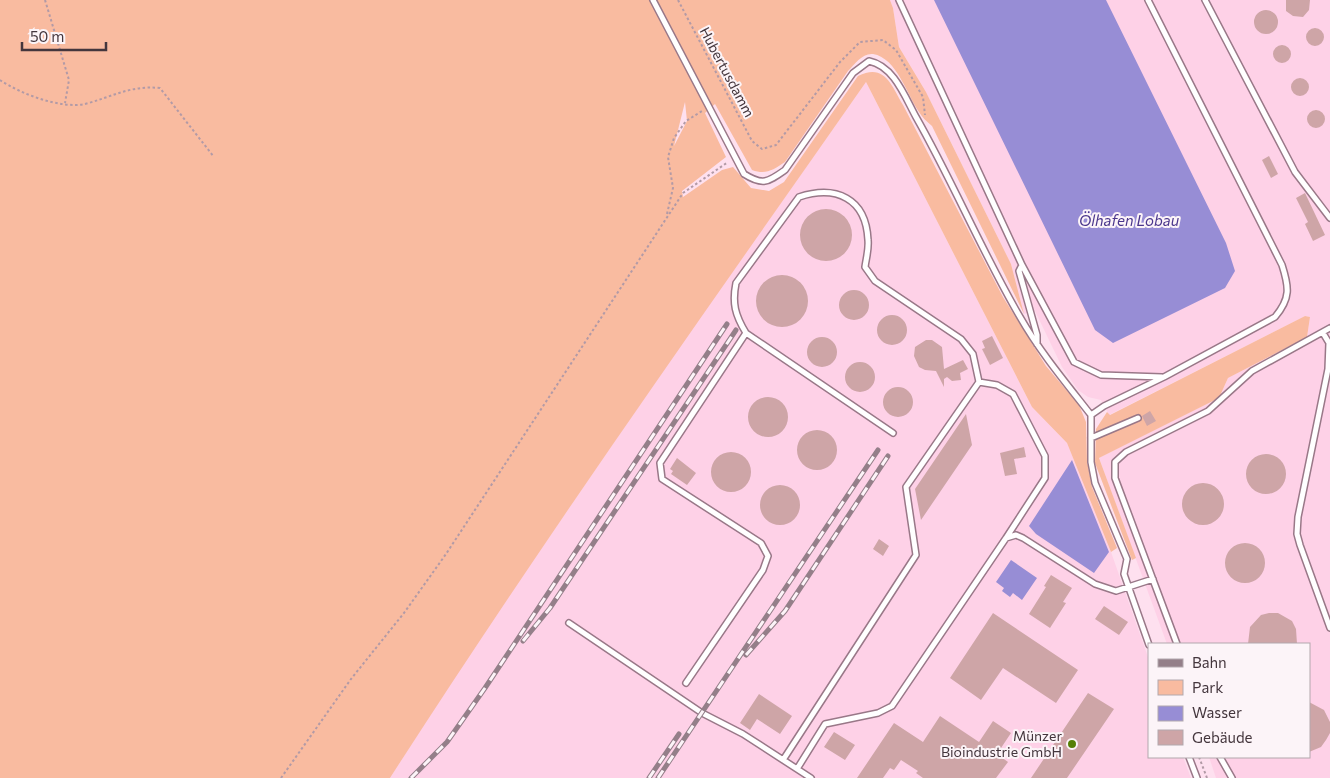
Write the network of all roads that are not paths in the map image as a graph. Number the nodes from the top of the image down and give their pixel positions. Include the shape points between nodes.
1 (653, 0) edge
2 (899, 0) edge
3 (1148, 0) edge
4 (1205, 0) edge
5 (1330, 218) edge
6 (1022, 265) junction
7 (1330, 328) edge
8 (1322, 332) junction
9 (746, 333) junction
10 (1038, 344) junction
11 (1164, 377) junction
12 (979, 382) junction
13 (1091, 415) junction
14 (1138, 418) dead end
15 (893, 433) dead end
16 (1091, 438) junction
17 (1006, 538) junction
18 (1152, 579) junction
19 (1128, 588) junction
20 (569, 623) dead end
21 (1330, 628) edge
22 (1148, 643) edge
23 (1177, 643) edge
24 (686, 683) dead end
25 (1189, 758) edge
26 (1221, 758) edge
27 (783, 760) junction
28 (797, 769) junction
29 (811, 778) edge
30 (1197, 778) edge
31 (1232, 778) edge

1 - 10 lane via 744,174 757,181 769,181 785,170 852,73 870,61 880,63 893,76 921,125 1012,303
2 - 6 lane
3 - 11 lane via 1282,264 1288,284 1285,305 1275,317
4 - 5 lane via 1295,172
6 - 10 lane via 1019,271
6 - 11 lane via 1074,362 1101,375
7 - 8 lane
8 - 18 lane via 1252,371 1208,411 1126,452 1115,462 1115,478
8 - 21 lane via 1328,343 1328,368 1297,534
9 - 12 lane via 737,318 733,300 736,283 799,197 830,191 846,197 858,207 868,240 866,267 875,281 961,339 973,354
9 - 15 lane
9 - 24 lane via 660,463 662,479 761,543 768,556 763,570
10 - 13 lane
11 - 13 lane
12 - 17 lane via 997,385 1013,394 1045,456 1045,478
12 - 27 lane via 906,486 916,555
13 - 16 lane
14 - 16 lane
16 - 19 lane via 1095,483 1127,559 1124,574
17 - 19 lane via 1016,535 1023,538 1095,584 1116,591
17 - 28 lane via 892,706 878,713 825,724
18 - 19 lane
18 - 23 lane
19 - 22 lane
20 - 27 lane via 702,713
25 - 30 lane
26 - 31 lane
27 - 28 lane
28 - 29 lane

